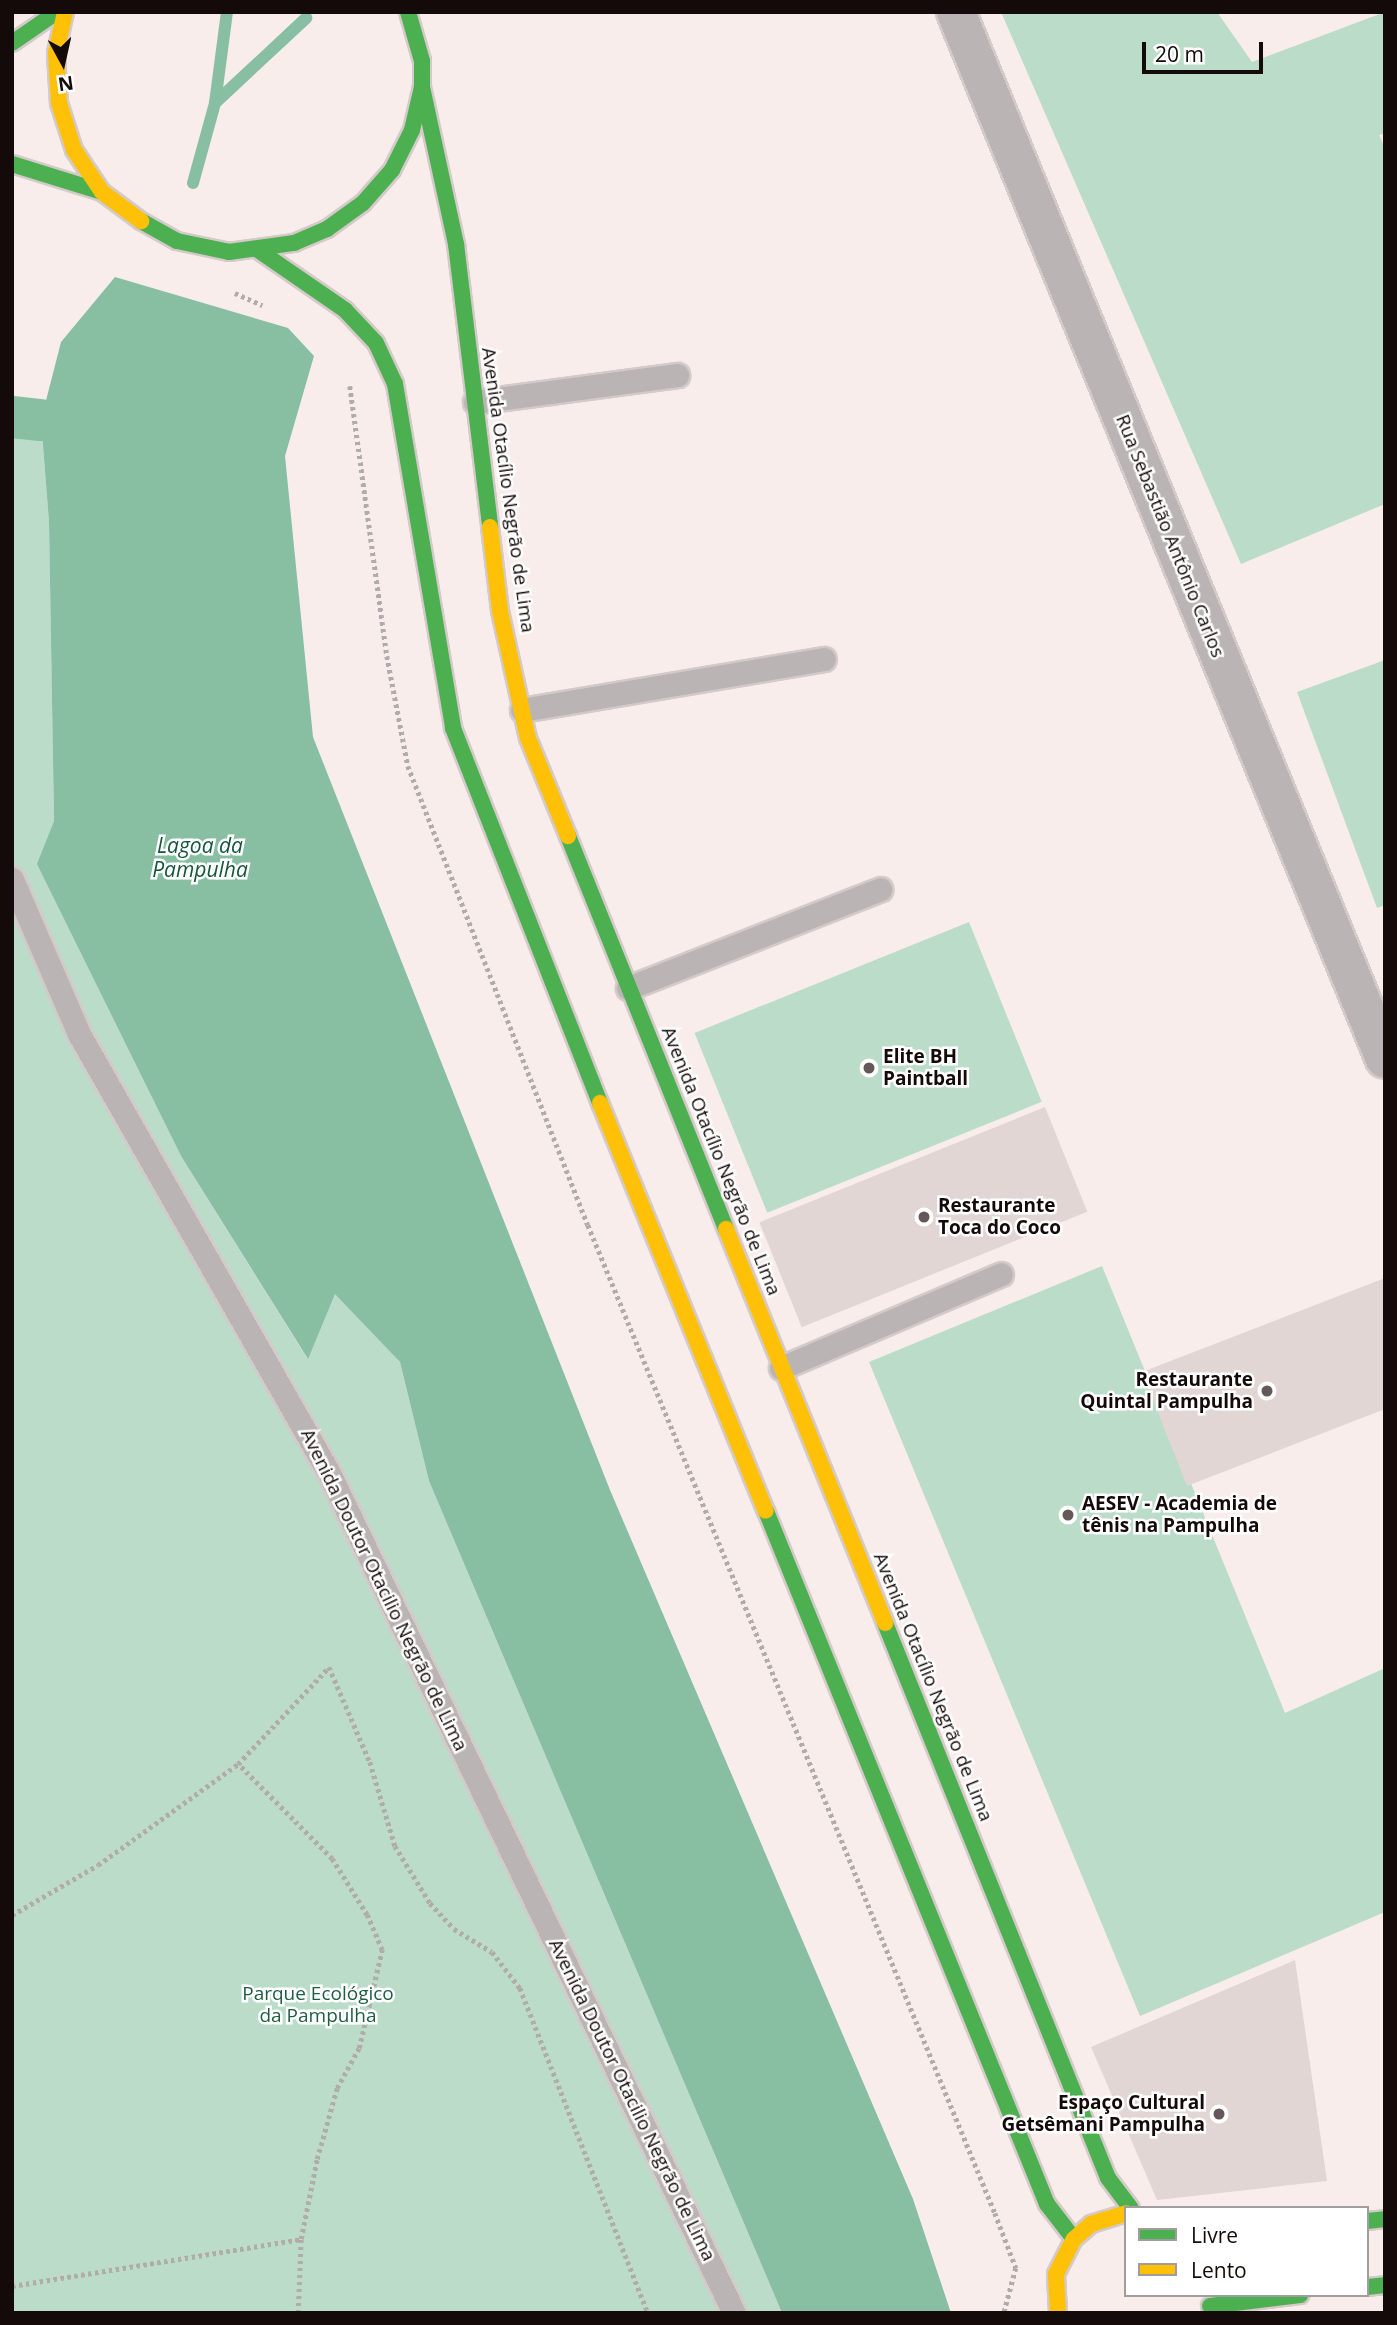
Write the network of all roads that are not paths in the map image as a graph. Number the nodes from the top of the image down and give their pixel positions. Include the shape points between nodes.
1 (57, 12) edge
2 (65, 12) edge
3 (408, 12) edge
4 (427, 12) edge
5 (956, 12) edge
6 (12, 43) edge
7 (422, 61) junction
8 (422, 87) junction
9 (12, 164) edge
10 (102, 192) junction
11 (258, 250) junction
12 (677, 375) dead end
13 (475, 402) junction
14 (824, 659) dead end
15 (522, 710) junction
16 (12, 879) edge
17 (880, 889) dead end
18 (628, 988) junction
19 (1385, 1059) edge
20 (1001, 1274) dead end
21 (781, 1368) junction
22 (1129, 2206) edge
23 (1124, 2214) edge
24 (1074, 2239) junction
25 (1282, 2297) edge
26 (1210, 2305) edge
27 (734, 2313) edge
28 (1058, 2313) edge

1 - 6 street
2 - 10 street via 56,53 59,103 74,150
3 - 7 street
4 - 7 street
5 - 19 street, Rua Sebastião Antônio Carlos
7 - 8 street
8 - 11 street via 412,130 397,160 363,203 327,229 294,243
8 - 13 street, Avenida Otacílio Negrão de Lima via 456,244
9 - 10 street
10 - 11 street via 129,215 177,241 229,252
11 - 24 street via 345,310 376,343 395,384 453,728 516,897 1047,2204
12 - 13 lane
13 - 15 street, Avenida Otacílio Negrão de Lima via 500,611
14 - 15 lane
15 - 18 street, Avenida Otacílio Negrão de Lima via 528,738
16 - 27 lane, Avenida Doutor Otacilio Negrão de Lima via 79,1034 330,1473
17 - 18 lane
18 - 21 street, Avenida Otacílio Negrão de Lima
20 - 21 lane
21 - 22 street, Avenida Otacílio Negrão de Lima via 1108,2178
23 - 24 street via 1091,2224
24 - 28 street via 1056,2274
25 - 26 street

